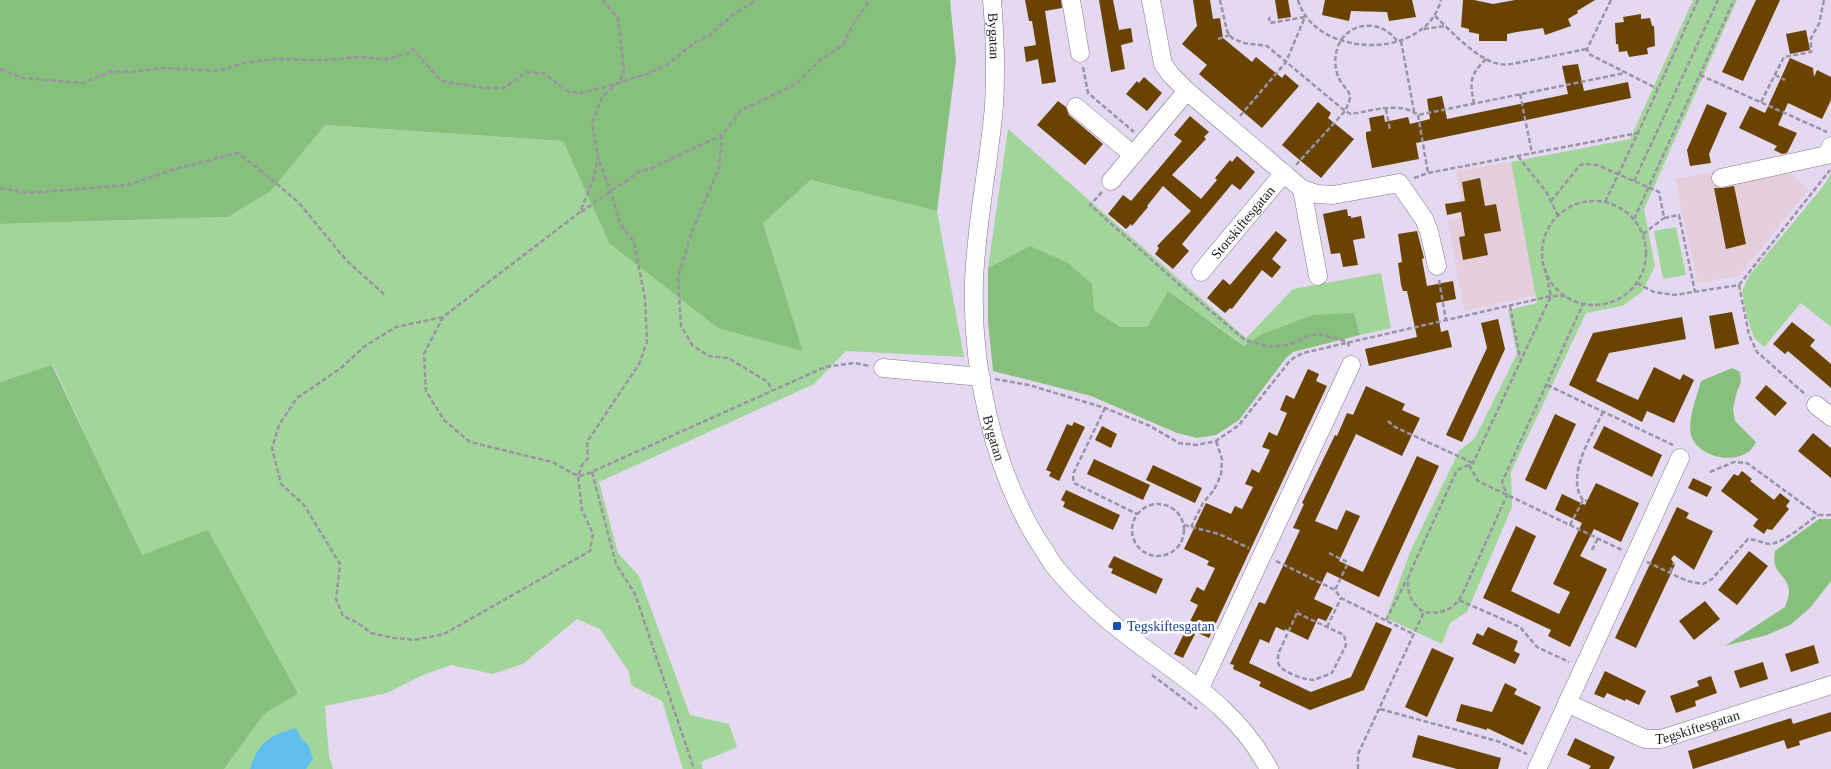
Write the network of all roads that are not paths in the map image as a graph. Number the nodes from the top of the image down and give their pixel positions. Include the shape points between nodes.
1 (992, 0) edge
2 (1071, 0) edge
3 (1151, 0) edge
4 (1080, 53) road end
5 (1187, 92) junction
6 (1076, 107) dead end
7 (1829, 150) edge
8 (1133, 155) junction
9 (1285, 175) junction
10 (1721, 178) dead end
11 (1111, 181) dead end
12 (1302, 189) junction
13 (1436, 266) road end
14 (1201, 272) dead end
15 (1318, 276) dead end
16 (1351, 365) dead end
17 (884, 368) road end
18 (982, 377) junction
19 (1816, 404) road end
20 (1831, 417) edge
21 (1677, 452) road end
22 (1831, 685) edge
23 (1200, 688) junction
24 (1567, 703) junction
25 (1539, 765) edge
26 (1269, 769) edge

1 - 18 street, Bygatan via 994,104 974,281 976,338
2 - 4 street
3 - 5 street, Storskiftesgatan via 1163,64
5 - 8 street
5 - 9 street, Storskiftesgatan
6 - 8 street
7 - 10 street
8 - 11 street
9 - 12 street, Storskiftesgatan
9 - 14 street, Storskiftesgatan
12 - 13 street, Storskiftesgatan via 1317,194 1333,194 1399,183 1430,231
12 - 15 street
16 - 23 street
17 - 18 street
18 - 23 street, Bygatan via 997,452 1013,494 1053,565 1079,594 1131,638
19 - 20 street
21 - 24 street via 1635,556
22 - 24 street, Tegskiftesgatan via 1653,740
23 - 26 street, Bygatan via 1251,739
24 - 25 street

